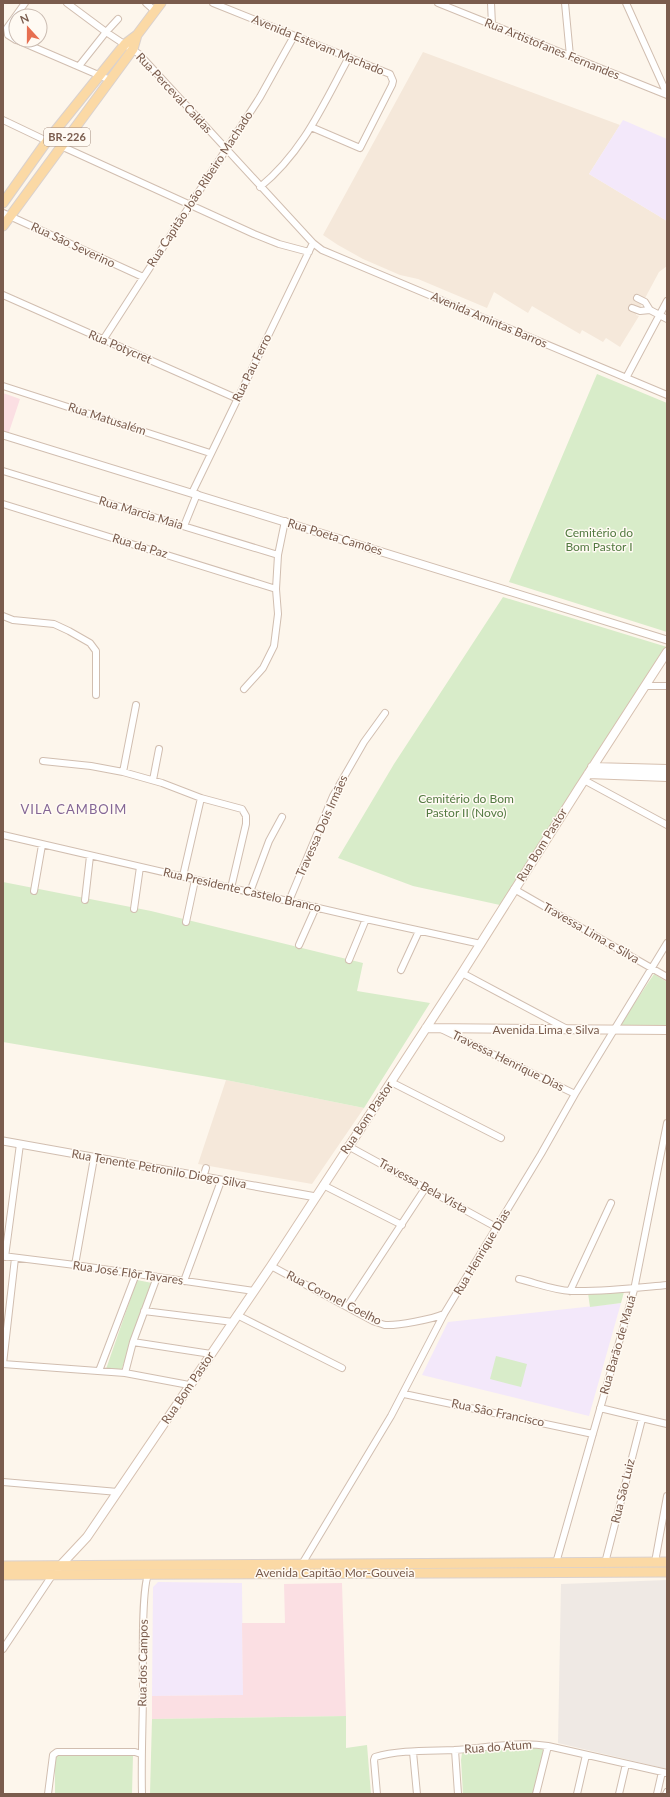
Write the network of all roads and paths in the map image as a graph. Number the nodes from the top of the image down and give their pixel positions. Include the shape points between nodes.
1 (67, 3) edge
2 (146, 3) edge
3 (161, 3) edge
4 (213, 3) edge
5 (438, 3) edge
6 (491, 3) edge
7 (565, 3) edge
8 (626, 3) edge
9 (155, 11) junction
10 (118, 19) dead end
11 (492, 25) junction
12 (106, 32) junction
13 (294, 36) junction
14 (129, 46) junction
15 (36, 48) edge
16 (570, 56) junction
17 (349, 57) junction
18 (79, 66) junction
19 (100, 75) junction
20 (110, 80) junction
21 (667, 94) edge
22 (3, 120) edge
23 (311, 127) junction
24 (47, 141) junction
25 (61, 146) junction
26 (225, 149) junction
27 (260, 187) junction
28 (3, 203) edge
29 (189, 205) junction
30 (7, 214) edge
31 (3, 226) edge
32 (313, 243) junction
33 (309, 252) junction
34 (143, 277) junction
35 (3, 294) edge
36 (637, 298) dead end
37 (667, 301) edge
38 (632, 308) dead end
39 (650, 310) junction
40 (659, 316) junction
41 (667, 319) edge
42 (103, 340) junction
43 (626, 378) junction
44 (3, 386) edge
45 (667, 395) edge
46 (238, 399) junction
47 (3, 435) edge
48 (210, 453) junction
49 (3, 471) edge
50 (194, 493) junction
51 (3, 504) edge
52 (285, 521) junction
53 (184, 526) junction
54 (278, 554) junction
55 (276, 589) junction
56 (3, 616) edge
57 (667, 640) edge
58 (667, 652) edge
59 (645, 686) junction
60 (667, 686) edge
61 (244, 689) dead end
62 (96, 695) dead end
63 (136, 705) dead end
64 (385, 713) dead end
65 (159, 749) dead end
66 (42, 761) dead end
67 (667, 769) edge
68 (123, 772) junction
69 (621, 772) junction
70 (588, 774) junction
71 (667, 777) edge
72 (153, 780) junction
73 (201, 798) junction
74 (282, 817) dead end
75 (667, 825) edge
76 (3, 836) edge
77 (42, 844) junction
78 (90, 856) junction
79 (140, 867) junction
80 (183, 876) junction
81 (195, 880) junction
82 (231, 888) junction
83 (514, 889) junction
84 (34, 891) dead end
85 (250, 892) junction
86 (85, 900) dead end
87 (289, 901) junction
88 (316, 907) junction
89 (134, 909) dead end
90 (366, 919) junction
91 (186, 922) dead end
92 (419, 931) junction
93 (667, 943) edge
94 (481, 944) junction
95 (299, 945) dead end
96 (349, 960) dead end
97 (651, 968) junction
98 (400, 970) dead end
99 (462, 973) junction
100 (667, 977) edge
101 (426, 1028) junction
102 (441, 1029) junction
103 (571, 1030) junction
104 (614, 1030) junction
105 (667, 1030) edge
106 (391, 1082) junction
107 (575, 1094) junction
108 (667, 1123) edge
109 (501, 1138) dead end
110 (3, 1142) edge
111 (20, 1144) junction
112 (348, 1146) junction
113 (94, 1158) junction
114 (206, 1168) dead end
115 (204, 1178) junction
116 (221, 1181) junction
117 (323, 1185) junction
118 (426, 1187) junction
119 (316, 1196) junction
120 (611, 1203) dead end
121 (402, 1225) junction
122 (496, 1227) junction
123 (4, 1257) edge
124 (15, 1258) junction
125 (75, 1265) junction
126 (271, 1266) junction
127 (136, 1274) junction
128 (157, 1277) junction
129 (519, 1278) dead end
130 (184, 1281) junction
131 (667, 1285) edge
132 (634, 1290) junction
133 (254, 1291) junction
134 (570, 1291) junction
135 (347, 1307) junction
136 (144, 1311) junction
137 (444, 1314) junction
138 (238, 1315) junction
139 (233, 1322) junction
140 (133, 1342) junction
141 (211, 1354) junction
142 (3, 1364) edge
143 (342, 1368) dead end
144 (98, 1371) junction
145 (125, 1373) junction
146 (188, 1386) junction
147 (404, 1394) junction
148 (600, 1408) junction
149 (642, 1419) junction
150 (667, 1424) edge
151 (593, 1434) junction
152 (3, 1482) edge
153 (118, 1492) junction
154 (667, 1496) edge
155 (655, 1562) junction
156 (667, 1562) edge
157 (556, 1563) junction
158 (605, 1563) junction
159 (302, 1564) junction
160 (3, 1566) edge
161 (61, 1566) junction
162 (238, 1569) junction
163 (667, 1572) edge
164 (149, 1573) junction
165 (3, 1574) edge
166 (52, 1574) junction
167 (3, 1649) edge
168 (548, 1746) junction
169 (455, 1750) junction
170 (413, 1752) junction
171 (141, 1754) junction
172 (586, 1756) junction
173 (626, 1764) junction
174 (665, 1772) edge
175 (48, 1794) edge
176 (142, 1794) edge
177 (377, 1794) edge
178 (417, 1794) edge
179 (458, 1794) edge
180 (536, 1794) edge
181 (577, 1794) edge
182 (619, 1794) edge
183 (657, 1794) edge

1 - 12 street, Rua Perceval Caldas
2 - 9 street
3 - 9 main road, BR-226
4 - 13 street, Avenida Estevam Machado
5 - 11 street, Rua Artistofanes Fernandes
6 - 11 street
7 - 16 street
8 - 21 street
9 - 14 main road, BR-226
10 - 12 street
11 - 16 street, Rua Artistofanes Fernandes
12 - 14 street, Rua Perceval Caldas
12 - 18 street
13 - 17 street, Avenida Estevam Machado
13 - 26 street, Rua Capitão João Ribeiro Machado via 260,97
14 - 19 main road, BR-226
14 - 20 main road, BR-226
14 - 26 street, Rua Perceval Caldas
15 - 18 street
16 - 21 street, Rua Artistofanes Fernandes
17 - 23 street
17 - 23 street, Avenida Estevam Machado via 388,72 392,77 392,85 360,148
18 - 19 street
19 - 20 street
19 - 24 main road, BR-226
20 - 25 main road, BR-226
22 - 24 street
23 - 27 street via 288,161
24 - 28 main road, BR-226
25 - 29 street
25 - 30 main road, BR-226
26 - 27 street, Rua Perceval Caldas
26 - 29 street, Rua Capitão João Ribeiro Machado
27 - 32 street, Rua Perceval Caldas
29 - 33 street via 273,241
29 - 34 street, Rua Capitão João Ribeiro Machado
30 - 31 main road, BR-226
30 - 34 street, Rua São Severino
32 - 33 street, Rua Pau Ferro
32 - 43 street, Avenida Amintas Barros via 322,250
33 - 46 street, Rua Pau Ferro
34 - 42 street, Rua Capitão João Ribeiro Machado
35 - 42 street, Rua Potycret
36 - 39 street via 645,302
37 - 40 street
38 - 39 street via 640,312
39 - 40 street
40 - 41 street
40 - 43 street
42 - 46 street, Rua Potycret
43 - 45 street, Avenida Amintas Barros
44 - 48 street, Rua Matusalém
46 - 48 street, Rua Pau Ferro
47 - 50 street, Rua Poeta Camões
48 - 50 street, Rua Pau Ferro
49 - 53 street, Rua Marcia Maia
50 - 52 street, Rua Poeta Camões
50 - 53 street, Rua Pau Ferro
51 - 55 street, Rua da Paz
52 - 54 street
52 - 57 street, Rua Poeta Camões
53 - 54 street, Rua Marcia Maia
54 - 55 street
55 - 61 street via 278,609 271,656 264,668
56 - 62 street via 13,620 54,624 90,643 96,651
58 - 59 main road, Rua Bom Pastor
59 - 60 street
59 - 70 main road, Rua Bom Pastor
63 - 68 street
64 - 87 street, Travessa Dois Irmães via 364,742 333,796
65 - 72 street
66 - 68 street
67 - 69 main road
68 - 72 street
69 - 70 main road
69 - 71 main road
70 - 75 street
70 - 83 main road, Rua Bom Pastor
72 - 73 street
73 - 80 street
73 - 82 street via 242,809 246,816
74 - 85 street via 269,842
76 - 77 street, Rua Presidente Castelo Branco
77 - 78 street, Rua Presidente Castelo Branco
77 - 84 street
78 - 79 street, Rua Presidente Castelo Branco
78 - 86 street
79 - 80 street, Rua Presidente Castelo Branco
79 - 89 street
80 - 81 street, Rua Presidente Castelo Branco
81 - 82 street, Rua Presidente Castelo Branco
81 - 91 street
82 - 85 street, Rua Presidente Castelo Branco
83 - 94 main road, Rua Bom Pastor
83 - 97 street, Travessa Lima e Silva
85 - 87 street, Rua Presidente Castelo Branco
87 - 88 street, Rua Presidente Castelo Branco
88 - 90 street, Rua Presidente Castelo Branco
88 - 95 street
90 - 92 street, Rua Presidente Castelo Branco
90 - 96 street
92 - 94 street, Rua Presidente Castelo Branco
92 - 98 street
93 - 97 street, Rua Henrique Dias
94 - 99 main road, Rua Bom Pastor
97 - 100 street, Travessa Lima e Silva
97 - 104 street, Rua Henrique Dias
99 - 101 main road, Rua Bom Pastor
99 - 103 street
101 - 102 main road, Avenida Lima e Silva
101 - 106 main road, Rua Bom Pastor
102 - 103 main road, Avenida Lima e Silva
102 - 107 street, Travessa Henrique Dias
103 - 104 main road, Avenida Lima e Silva
104 - 105 main road, Avenida Lima e Silva
104 - 107 street, Rua Henrique Dias
106 - 109 street
106 - 112 main road, Rua Bom Pastor
107 - 122 street, Rua Henrique Dias via 542,1154
108 - 132 street, Rua Barão de Mauá
110 - 111 street, Rua Tenente Petronilo Diogo Silva
111 - 113 street, Rua Tenente Petronilo Diogo Silva
111 - 123 street
112 - 117 main road, Rua Bom Pastor
112 - 118 street, Travessa Bela Vista
113 - 115 street, Rua Tenente Petronilo Diogo Silva
113 - 125 street
114 - 115 street
115 - 116 street, Rua Tenente Petronilo Diogo Silva
116 - 119 street, Rua Tenente Petronilo Diogo Silva
116 - 130 street
117 - 119 main road, Rua Bom Pastor
117 - 121 street
118 - 121 street
118 - 122 street, Travessa Bela Vista
119 - 126 main road, Rua Bom Pastor
120 - 134 street
121 - 135 street
122 - 137 street, Rua Henrique Dias
123 - 124 street, Rua José Flôr Tavares
124 - 125 street, Rua José Flôr Tavares
124 - 142 street
125 - 127 street, Rua José Flôr Tavares
126 - 133 main road, Rua Bom Pastor
126 - 135 street, Rua Coronel Coelho
127 - 128 street, Rua José Flôr Tavares
127 - 144 street
128 - 130 street, Rua José Flôr Tavares
128 - 136 street
129 - 134 street
130 - 133 street, Rua José Flôr Tavares
131 - 132 street
132 - 134 street
132 - 148 street, Rua Barão de Mauá
133 - 138 main road, Rua Bom Pastor
135 - 137 street, Rua Coronel Coelho via 383,1325 436,1318
136 - 139 street
136 - 140 street
137 - 147 street, Rua Henrique Dias
138 - 139 main road, Rua Bom Pastor
138 - 143 street
139 - 141 main road, Rua Bom Pastor
140 - 141 street
140 - 145 street
141 - 146 main road, Rua Bom Pastor
142 - 144 street
144 - 145 street
145 - 146 street
146 - 153 main road, Rua Bom Pastor
147 - 151 street, Rua São Francisco
147 - 159 street, Rua Henrique Dias
148 - 149 street
148 - 151 street, Rua Barão de Mauá
149 - 150 street
149 - 158 street, Rua São Luiz
151 - 157 street, Rua Barão de Mauá
152 - 153 street
153 - 161 main road, Rua Bom Pastor via 87,1537
154 - 155 street
155 - 156 main road, Avenida Capitão Mor-Gouveia
155 - 158 main road, Avenida Capitão Mor-Gouveia
156 - 163 main road
157 - 158 main road, Avenida Capitão Mor-Gouveia
157 - 159 main road, Avenida Capitão Mor-Gouveia
159 - 162 main road, Avenida Capitão Mor-Gouveia
160 - 161 main road, Avenida Capitão Mor-Gouveia
161 - 162 main road, Avenida Capitão Mor-Gouveia
161 - 166 main road, Rua Bom Pastor
162 - 163 main road, Avenida Capitão Mor-Gouveia
162 - 164 main road, Avenida Capitão Mor-Gouveia
164 - 166 main road, Avenida Capitão Mor-Gouveia
164 - 171 street, Rua dos Campos via 146,1582
165 - 166 main road, Avenida Capitão Mor-Gouveia
166 - 167 street
168 - 169 street, Rua do Atum via 522,1744
168 - 172 street, Rua do Atum
168 - 180 street
169 - 170 street, Rua do Atum
169 - 179 street
170 - 177 street, Rua do Atum via 375,1757
170 - 178 street
171 - 175 street via 57,1752 53,1755
171 - 176 street, Rua dos Campos
172 - 173 street, Rua do Atum
172 - 181 street
173 - 174 street, Rua do Atum
173 - 182 street
174 - 183 street

